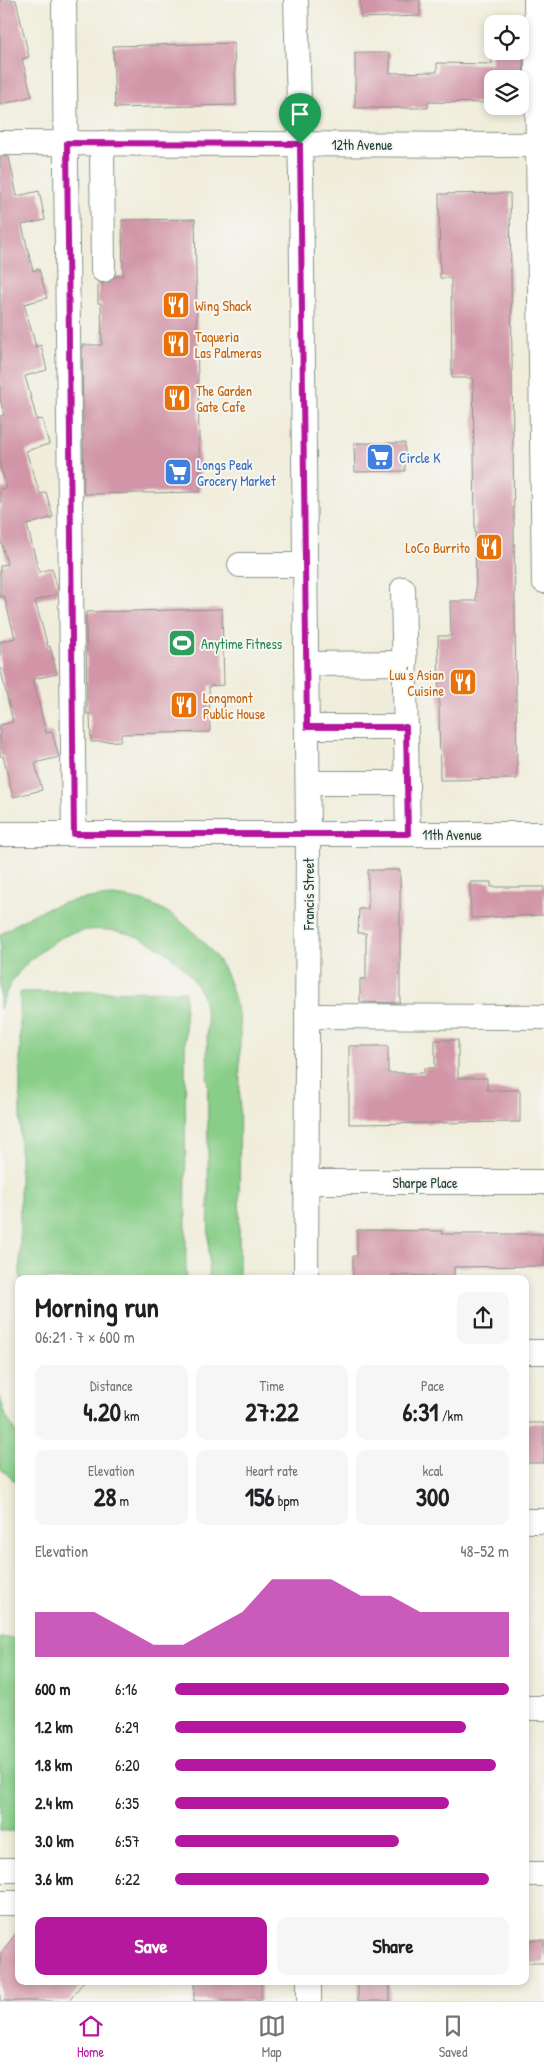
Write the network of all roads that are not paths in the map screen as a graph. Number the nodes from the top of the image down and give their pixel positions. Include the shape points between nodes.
1 (64, 0) edge
2 (296, 0) edge
3 (536, 0) edge
4 (0, 143) edge
5 (67, 143) junction
6 (102, 144) junction
7 (300, 144) junction
8 (541, 145) edge
9 (103, 270) dead end
10 (240, 565) dead end
11 (305, 565) junction
12 (544, 581) edge
13 (403, 589) dead end
14 (306, 664) junction
15 (405, 664) junction
16 (307, 727) junction
17 (406, 727) junction
18 (308, 783) junction
19 (407, 783) junction
20 (0, 834) edge
21 (74, 834) junction
22 (308, 834) junction
23 (408, 834) junction
24 (544, 834) edge
25 (307, 1016) junction
26 (544, 1017) edge
27 (306, 1182) junction
28 (544, 1182) edge
29 (306, 1275) edge
30 (529, 1352) edge
31 (544, 1352) edge
32 (529, 1521) edge
33 (544, 1521) edge
34 (529, 1708) edge
35 (544, 1708) edge
36 (0, 1870) edge
37 (15, 1870) edge
38 (529, 1874) edge
39 (544, 1874) edge
40 (0, 1903) edge
41 (15, 1903) edge
42 (309, 1985) edge
43 (309, 2001) edge

1 - 5 street
2 - 7 street, Francis Street
3 - 8 street
4 - 5 street, 12th Avenue
5 - 6 street, 12th Avenue
5 - 21 street
6 - 7 street, 12th Avenue
6 - 9 street
7 - 8 street, 12th Avenue
7 - 11 street, Francis Street
8 - 12 street
10 - 11 street
11 - 14 street, Francis Street
13 - 15 street
14 - 15 street
14 - 16 street, Francis Street
15 - 17 street
16 - 17 street
16 - 18 street, Francis Street
17 - 19 street
18 - 19 street
18 - 22 street, Francis Street
19 - 23 street
20 - 21 street, 11th Avenue
21 - 22 street, 11th Avenue
22 - 23 street, 11th Avenue
22 - 25 street, Francis Street
23 - 24 street, 11th Avenue
25 - 26 street
25 - 27 street, Francis Street
27 - 28 street, Sharpe Place
27 - 29 street, Francis Street
30 - 31 street
32 - 33 street
34 - 35 street
36 - 37 street
38 - 39 street
40 - 41 street
42 - 43 street

